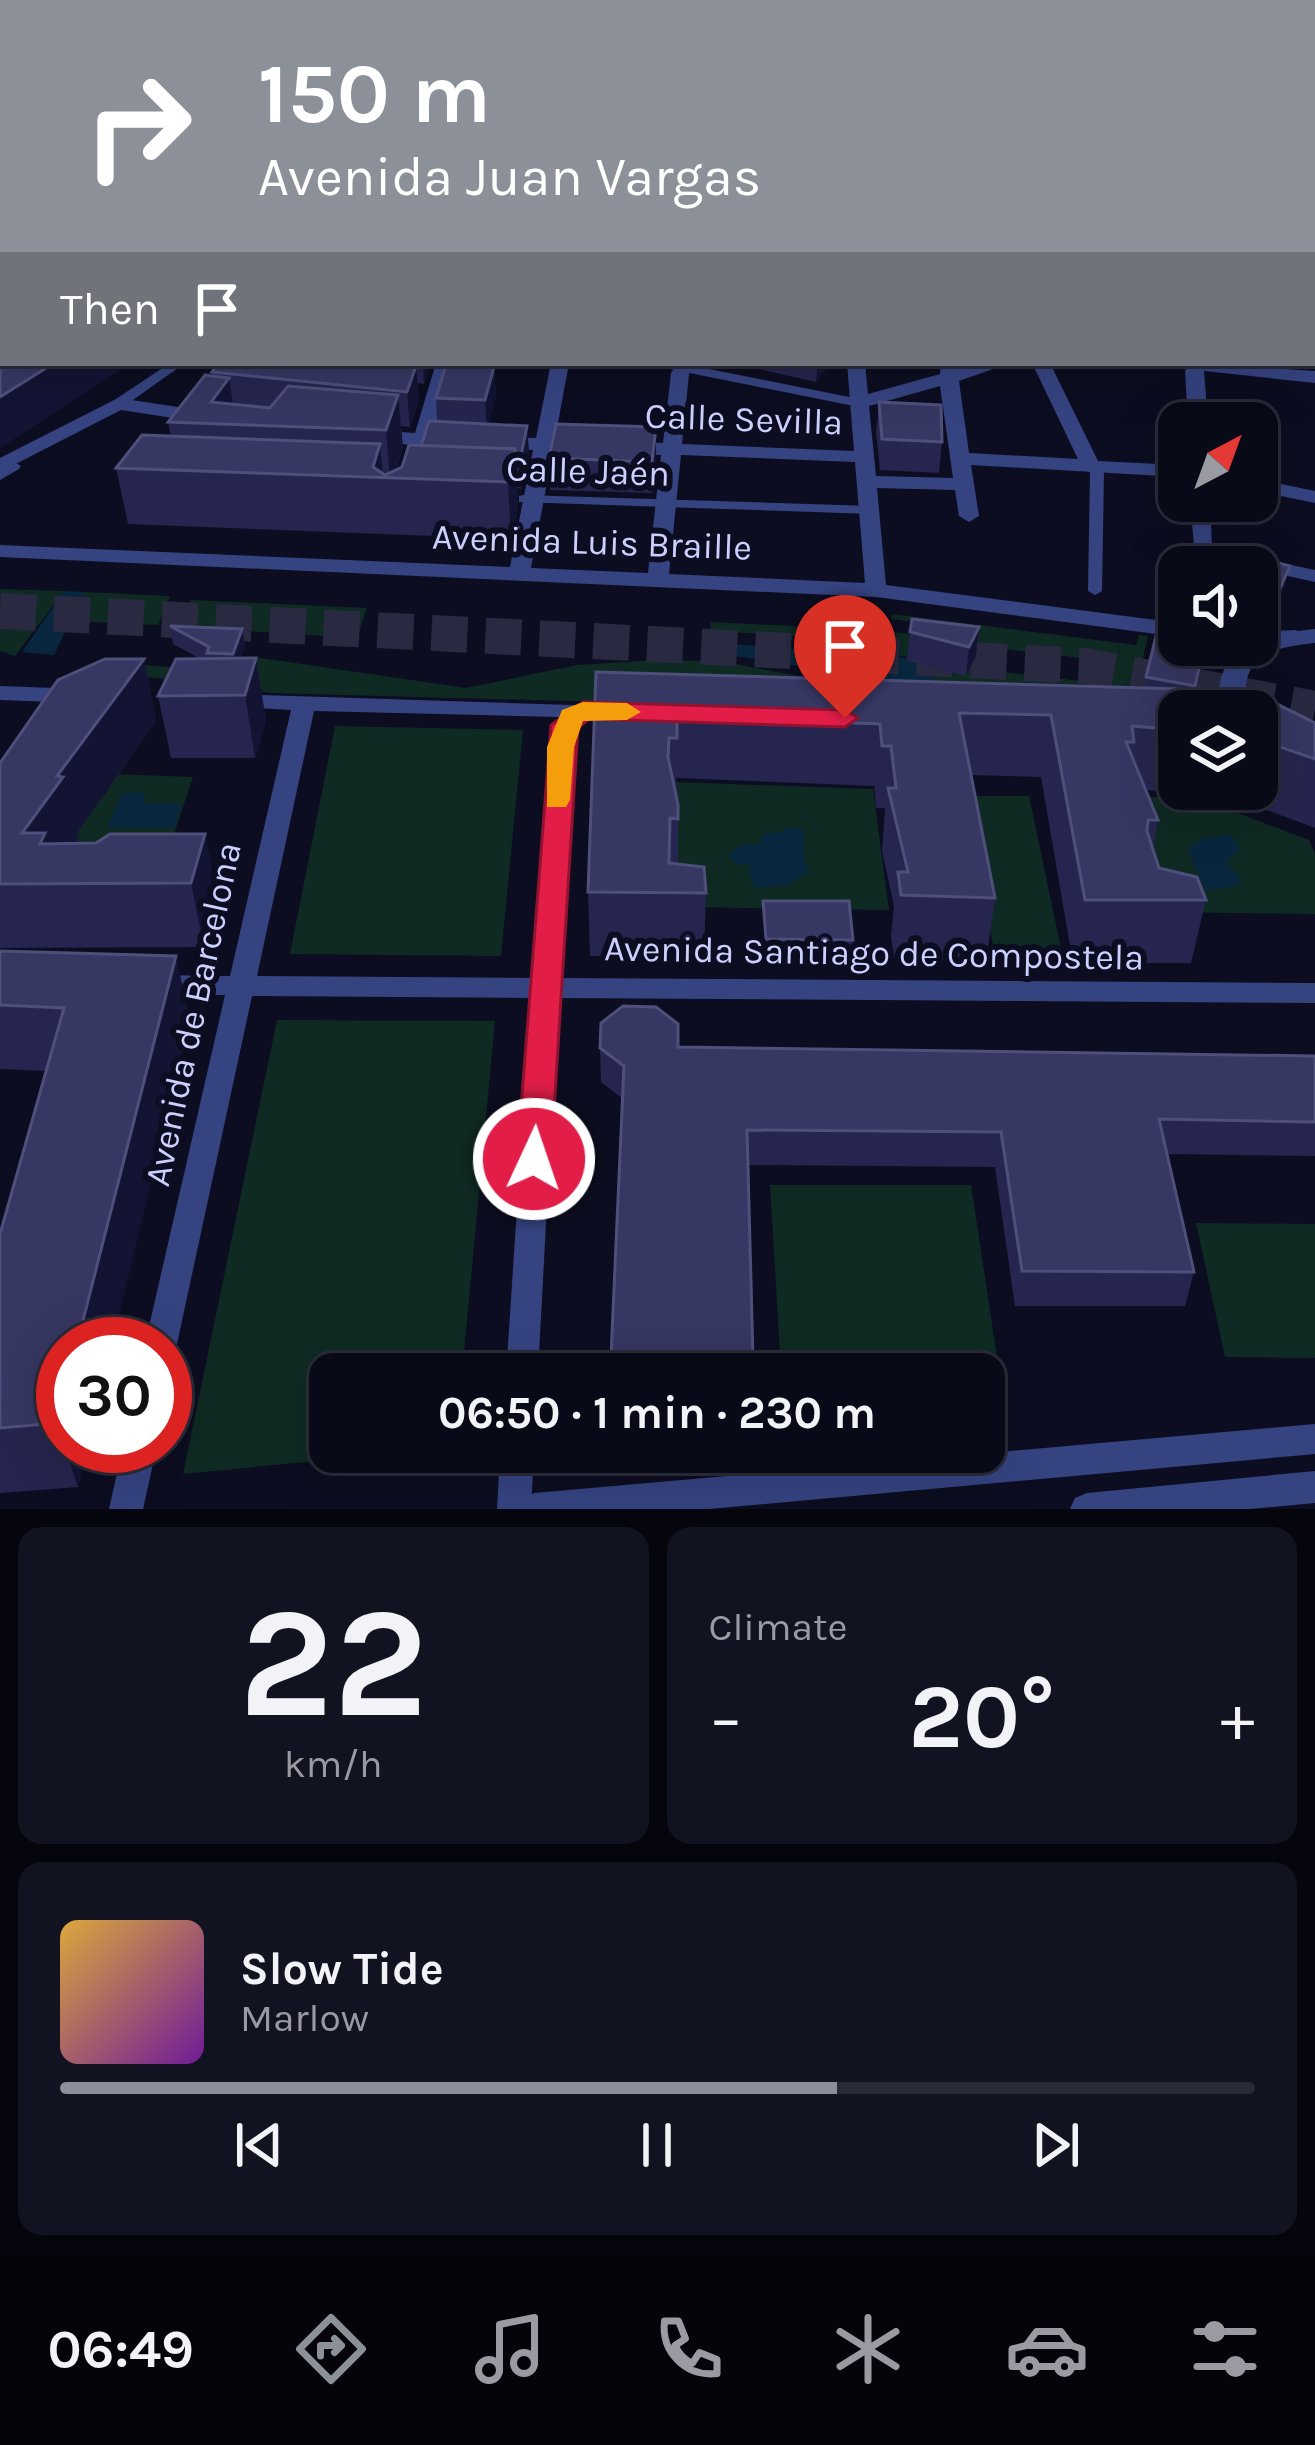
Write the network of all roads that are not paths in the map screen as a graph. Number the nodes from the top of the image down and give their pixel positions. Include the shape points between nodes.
1 (174, 366) edge
2 (443, 366) edge
3 (559, 366) edge
4 (856, 366) edge
5 (1042, 366) edge
6 (1192, 366) edge
7 (1202, 366) edge
8 (684, 368) edge
9 (952, 370) edge
10 (1315, 377) edge
11 (1196, 402) edge
12 (859, 403) junction
13 (118, 404) junction
14 (218, 419) joint
15 (346, 435) edge
16 (424, 438) junction
17 (191, 439) edge
18 (543, 444) junction
19 (668, 449) junction
20 (866, 457) junction
21 (963, 459) junction
22 (1090, 464) junction
23 (1158, 469) edge
24 (0, 474) edge
25 (410, 476) edge
26 (869, 482) junction
27 (965, 484) junction
28 (1278, 489) edge
29 (1315, 497) edge
30 (497, 498) edge
31 (535, 499) junction
32 (665, 503) junction
33 (871, 510) junction
34 (969, 516) dead end
35 (1200, 522) edge
36 (0, 551) edge
37 (1315, 560) edge
38 (1315, 574) edge
39 (518, 575) junction
40 (658, 580) junction
41 (876, 590) junction
42 (1095, 591) dead end
43 (1158, 627) edge
44 (1306, 637) edge
45 (1232, 690) edge
46 (0, 693) edge
47 (199, 700) edge
48 (304, 701) junction
49 (583, 710) junction
50 (653, 712) edge
51 (50, 716) edge
52 (119, 984) edge
53 (544, 986) junction
54 (238, 987) junction
55 (1315, 993) edge
56 (167, 1317) edge
57 (523, 1353) edge
58 (1315, 1439) edge
59 (134, 1473) edge
60 (516, 1473) edge
61 (1315, 1487) edge
62 (126, 1509) edge
63 (514, 1509) edge
64 (534, 1509) edge
65 (1087, 1509) edge

1 - 13 street
2 - 16 street via 426,392
3 - 18 street
4 - 12 street
5 - 22 street
6 - 11 street
7 - 10 street
8 - 12 street
8 - 19 street
9 - 12 street
9 - 21 street
12 - 20 street
13 - 14 street
13 - 24 street
14 - 17 street
15 - 16 street, Calle Sevilla
16 - 18 street, Calle Sevilla
16 - 25 street
18 - 19 street, Calle Sevilla
18 - 31 street
19 - 20 street, Calle Sevilla
19 - 32 street
20 - 26 street
21 - 22 street
21 - 27 street
22 - 23 street
22 - 42 street via 1097,472
26 - 27 street
26 - 33 street
27 - 34 street
28 - 29 street
30 - 31 street, Calle Jaén
31 - 32 street, Calle Jaén
31 - 39 street
32 - 33 street, Calle Jaén
32 - 40 street
33 - 41 street
35 - 38 street via 1199,549
36 - 39 street, Avenida Luis Braille
37 - 38 street
39 - 40 street, Avenida Luis Braille
40 - 41 street, Avenida Luis Braille
41 - 43 street, Avenida Luis Braille
44 - 45 street via 1263,646 1244,662
46 - 51 street via 94,696
47 - 48 street
48 - 49 street
48 - 54 street, Avenida de Barcelona
49 - 50 street
49 - 53 street via 565,725 560,747
52 - 54 street, Avenida Santiago de Compostela
53 - 54 street, Avenida Santiago de Compostela
53 - 55 street, Avenida Santiago de Compostela
53 - 57 street
54 - 56 street, Avenida de Barcelona
58 - 64 street
59 - 62 street
60 - 63 street
61 - 65 street

